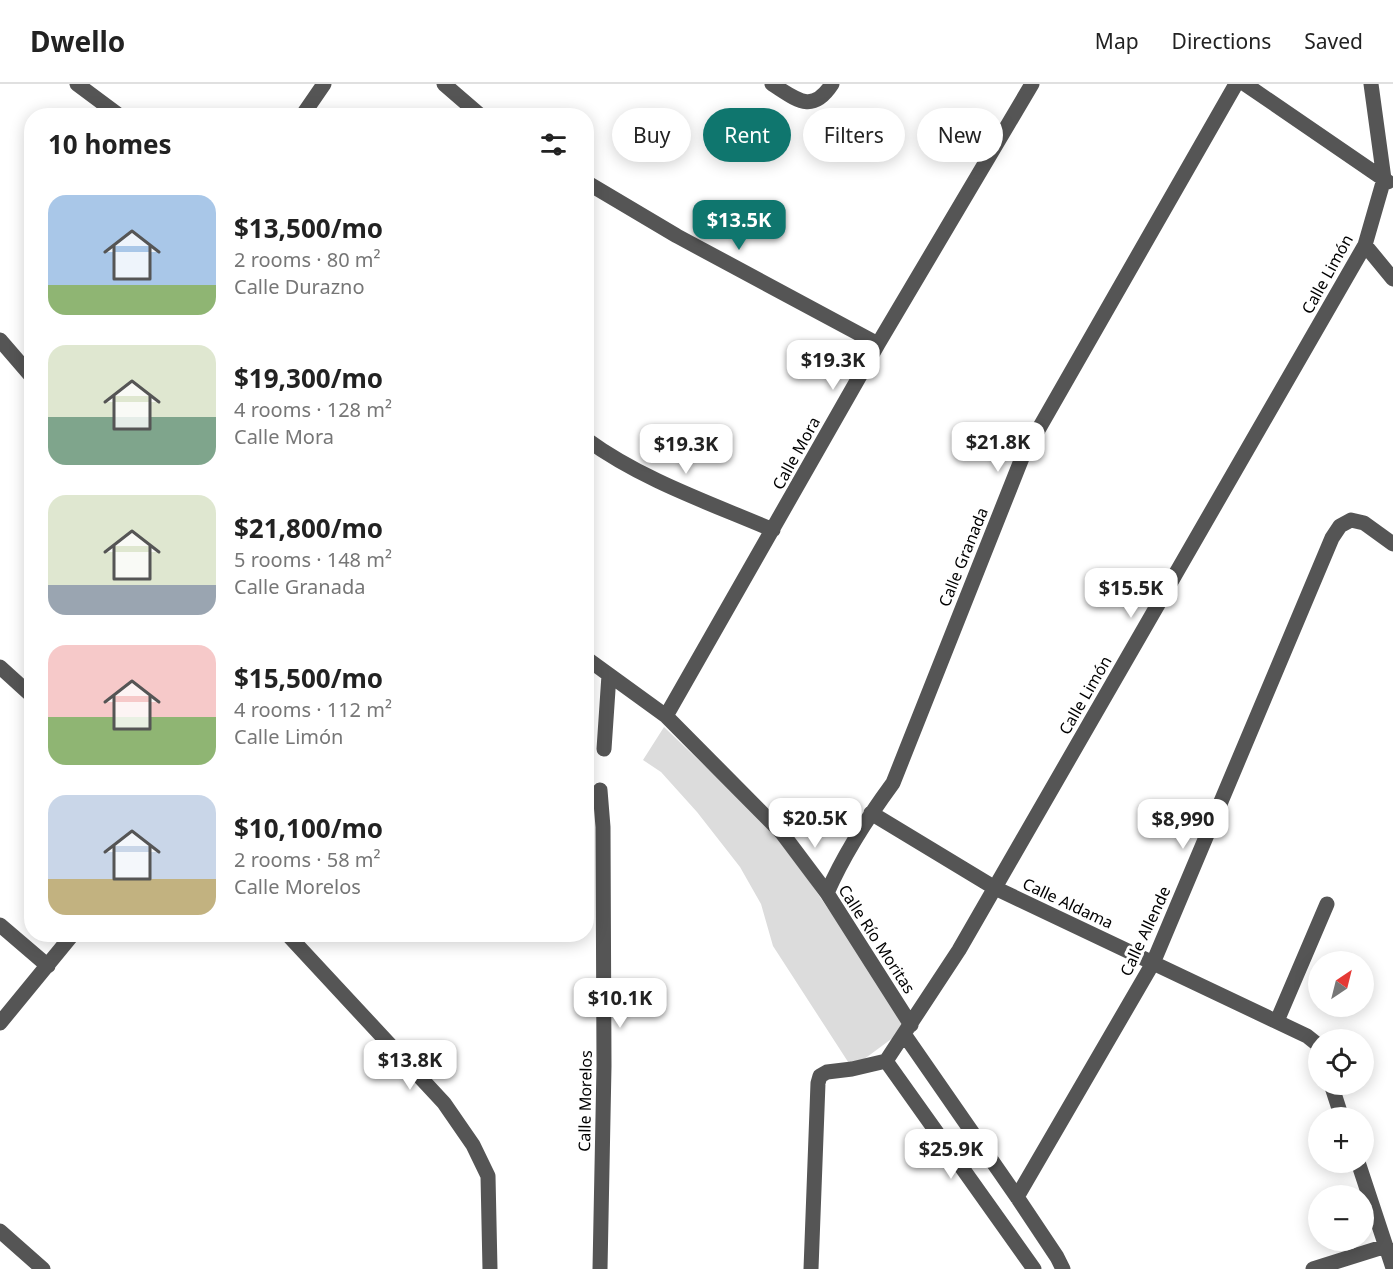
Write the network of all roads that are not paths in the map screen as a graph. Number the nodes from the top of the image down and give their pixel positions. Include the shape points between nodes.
1 (77, 84) edge
2 (324, 84) edge
3 (444, 84) edge
4 (772, 84) edge
5 (832, 84) edge
6 (1032, 84) edge
7 (1236, 84) edge
8 (1245, 84) edge
9 (1374, 86) edge
10 (109, 108) edge
11 (308, 108) edge
12 (472, 108) edge
13 (1389, 182) edge
14 (594, 187) edge
15 (1365, 245) junction
16 (1393, 279) edge
17 (0, 340) edge
18 (878, 344) junction
19 (24, 368) edge
20 (594, 444) edge
21 (773, 530) junction
22 (1393, 544) edge
23 (594, 663) edge
24 (1, 669) edge
25 (609, 675) junction
26 (24, 689) edge
27 (666, 716) junction
28 (604, 749) dead end
29 (600, 790) dead end
30 (871, 813) junction
31 (995, 888) junction
32 (827, 893) junction
33 (1327, 904) dead end
34 (0, 925) edge
35 (67, 942) edge
36 (294, 942) edge
37 (1153, 963) junction
38 (48, 966) junction
39 (1277, 1021) junction
40 (0, 1023) edge
41 (907, 1030) junction
42 (1308, 1037) edge
43 (886, 1061) junction
44 (1362, 1173) edge
45 (1017, 1197) junction
46 (0, 1231) edge
47 (1386, 1246) junction
48 (1393, 1268) edge
49 (43, 1269) edge
50 (490, 1269) edge
51 (600, 1269) edge
52 (811, 1269) edge
53 (1034, 1269) edge
54 (1063, 1269) edge
55 (1313, 1269) edge

1 - 10 street
2 - 11 street
3 - 12 street
4 - 5 street via 795,99 811,102 824,96
6 - 18 street, Calle Mora
7 - 30 street, Calle Granada via 1022,459 893,783
8 - 13 street
9 - 13 street
13 - 15 street, Calle Limón
14 - 18 street via 676,236
15 - 16 street
15 - 31 street, Calle Limón
17 - 19 street
18 - 21 street, Calle Mora
20 - 21 street via 614,459 661,482
21 - 27 street, Calle Mora
22 - 37 street, Calle Allende via 1364,523 1351,520 1332,537
23 - 25 street, Calle Río Moritas
24 - 26 street
25 - 27 street, Calle Río Moritas
25 - 28 street
27 - 32 street, Calle Río Moritas via 782,833
29 - 51 street, Calle Morelos via 604,1066
30 - 31 street, Calle Aldama
30 - 32 street, Calle Granada
31 - 37 street, Calle Aldama
31 - 41 street, Calle Limón
32 - 41 street, Calle Río Moritas
33 - 39 street
34 - 38 street
35 - 38 street
36 - 50 street via 444,1103 473,1145 488,1176
37 - 39 street, Calle Aldama
37 - 45 street, Calle Allende
38 - 40 street
39 - 42 street, Calle Aldama
41 - 43 street, Calle Limón
41 - 45 street, Calle Río Moritas
43 - 52 street via 820,1076
43 - 53 street
44 - 47 street
45 - 54 street, Calle Río Moritas
46 - 49 street
47 - 48 street
47 - 55 street

